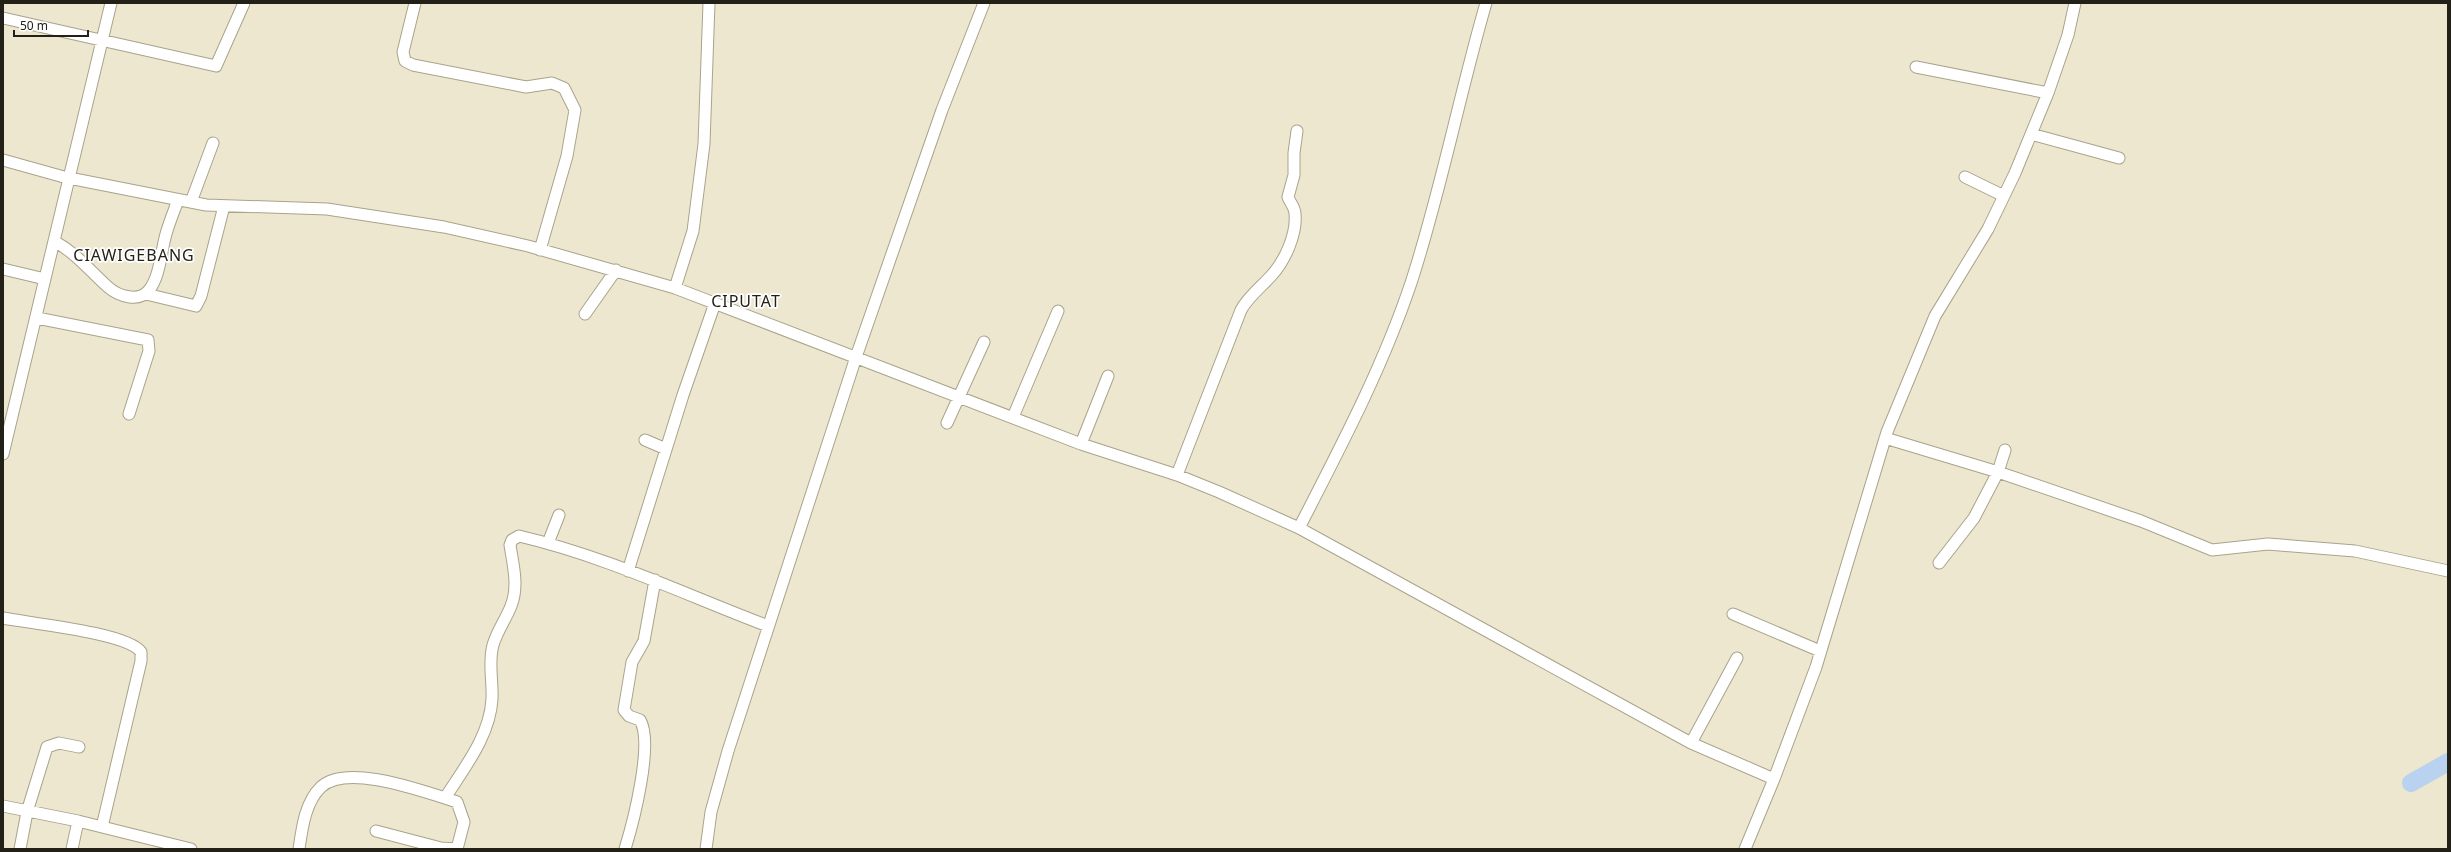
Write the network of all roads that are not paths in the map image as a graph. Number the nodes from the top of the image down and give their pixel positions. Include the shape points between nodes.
1 (111, 3) edge
2 (244, 3) edge
3 (415, 3) edge
4 (709, 3) edge
5 (984, 3) edge
6 (1486, 3) edge
7 (2075, 3) edge
8 (3, 18) edge
9 (102, 41) junction
10 (1916, 67) dead end
11 (2048, 93) junction
12 (1297, 132) dead end
13 (2031, 134) junction
14 (212, 143) dead end
15 (2119, 158) dead end
16 (3, 160) edge
17 (1965, 176) dead end
18 (69, 178) junction
19 (2004, 196) junction
20 (178, 200) junction
21 (191, 202) junction
22 (224, 206) junction
23 (54, 241) junction
24 (540, 250) junction
25 (3, 269) edge
26 (616, 270) junction
27 (45, 278) junction
28 (675, 288) junction
29 (146, 294) junction
30 (715, 303) junction
31 (1058, 311) dead end
32 (585, 314) dead end
33 (37, 318) junction
34 (984, 342) dead end
35 (856, 357) junction
36 (1108, 376) dead end
37 (960, 396) junction
38 (129, 414) dead end
39 (1013, 417) junction
40 (946, 423) dead end
41 (1885, 438) junction
42 (645, 440) dead end
43 (1081, 444) junction
44 (666, 449) junction
45 (2005, 450) dead end
46 (3, 454) edge
47 (1998, 472) junction
48 (1177, 475) junction
49 (558, 516) dead end
50 (1299, 528) junction
51 (548, 543) junction
52 (1938, 563) dead end
53 (628, 571) junction
54 (2448, 571) edge
55 (655, 580) junction
56 (1733, 614) dead end
57 (3, 618) edge
58 (768, 626) junction
59 (1820, 651) junction
60 (1737, 658) dead end
61 (1691, 743) junction
62 (79, 747) dead end
63 (1774, 779) junction
64 (445, 798) junction
65 (3, 806) edge
66 (27, 812) junction
67 (78, 821) junction
68 (102, 827) junction
69 (376, 831) dead end
70 (159, 845) edge
71 (20, 849) edge
72 (72, 849) edge
73 (191, 849) edge
74 (298, 849) edge
75 (457, 849) edge
76 (625, 849) edge
77 (706, 849) edge
78 (1745, 849) edge

1 - 9 street
2 - 9 street via 216,66
3 - 24 street via 403,52 405,61 413,65 526,87 552,83 564,88 575,110 567,156
4 - 28 street via 704,144 694,231
5 - 35 street via 942,110
6 - 50 street via 1468,66 1453,137 1408,290 1374,382
7 - 11 street via 2068,36
8 - 9 street
9 - 18 street
10 - 11 street
11 - 13 street
12 - 48 street via 1294,175 1288,197 1295,212 1291,239 1280,265 1241,310
13 - 15 street
13 - 19 street
14 - 21 street
16 - 18 street
17 - 19 street
18 - 20 street
18 - 23 street
19 - 41 street via 1988,229 1935,316
20 - 21 street
20 - 29 street via 166,233 155,278
21 - 22 street
22 - 24 street via 327,209 444,227
22 - 29 street via 202,296 196,306
23 - 27 street
23 - 29 street via 70,249 113,291 132,297
24 - 26 street
25 - 27 street
26 - 28 street
26 - 32 street
27 - 33 street
28 - 30 street
30 - 35 street
30 - 44 street
31 - 39 street
33 - 38 street via 148,340 149,351
33 - 46 street
34 - 37 street
35 - 37 street
35 - 58 street
36 - 43 street
37 - 39 street
37 - 40 street
39 - 43 street
41 - 47 street
41 - 59 street
42 - 44 street
43 - 48 street
44 - 53 street
45 - 47 street
47 - 52 street via 1974,518
47 - 54 street via 2141,521 2212,550 2268,544 2347,550
48 - 50 street
49 - 51 street
50 - 61 street
51 - 53 street
51 - 64 street via 519,536 512,540 510,545 516,582 512,604 494,644 490,661 492,700 488,726
53 - 55 street
55 - 58 street
55 - 76 street via 644,641 632,662 624,710 640,720 645,731 639,796
56 - 59 street
57 - 68 street via 84,631 134,646 141,652
58 - 77 street via 722,774 708,826
59 - 63 street
60 - 61 street
61 - 63 street
62 - 66 street via 59,743 47,747
63 - 78 street
64 - 74 street via 385,782 338,778 320,788 312,800
64 - 75 street via 457,802 464,818
65 - 66 street
66 - 67 street
66 - 71 street
67 - 68 street
67 - 72 street
68 - 70 street
69 - 75 street via 441,848
70 - 73 street

